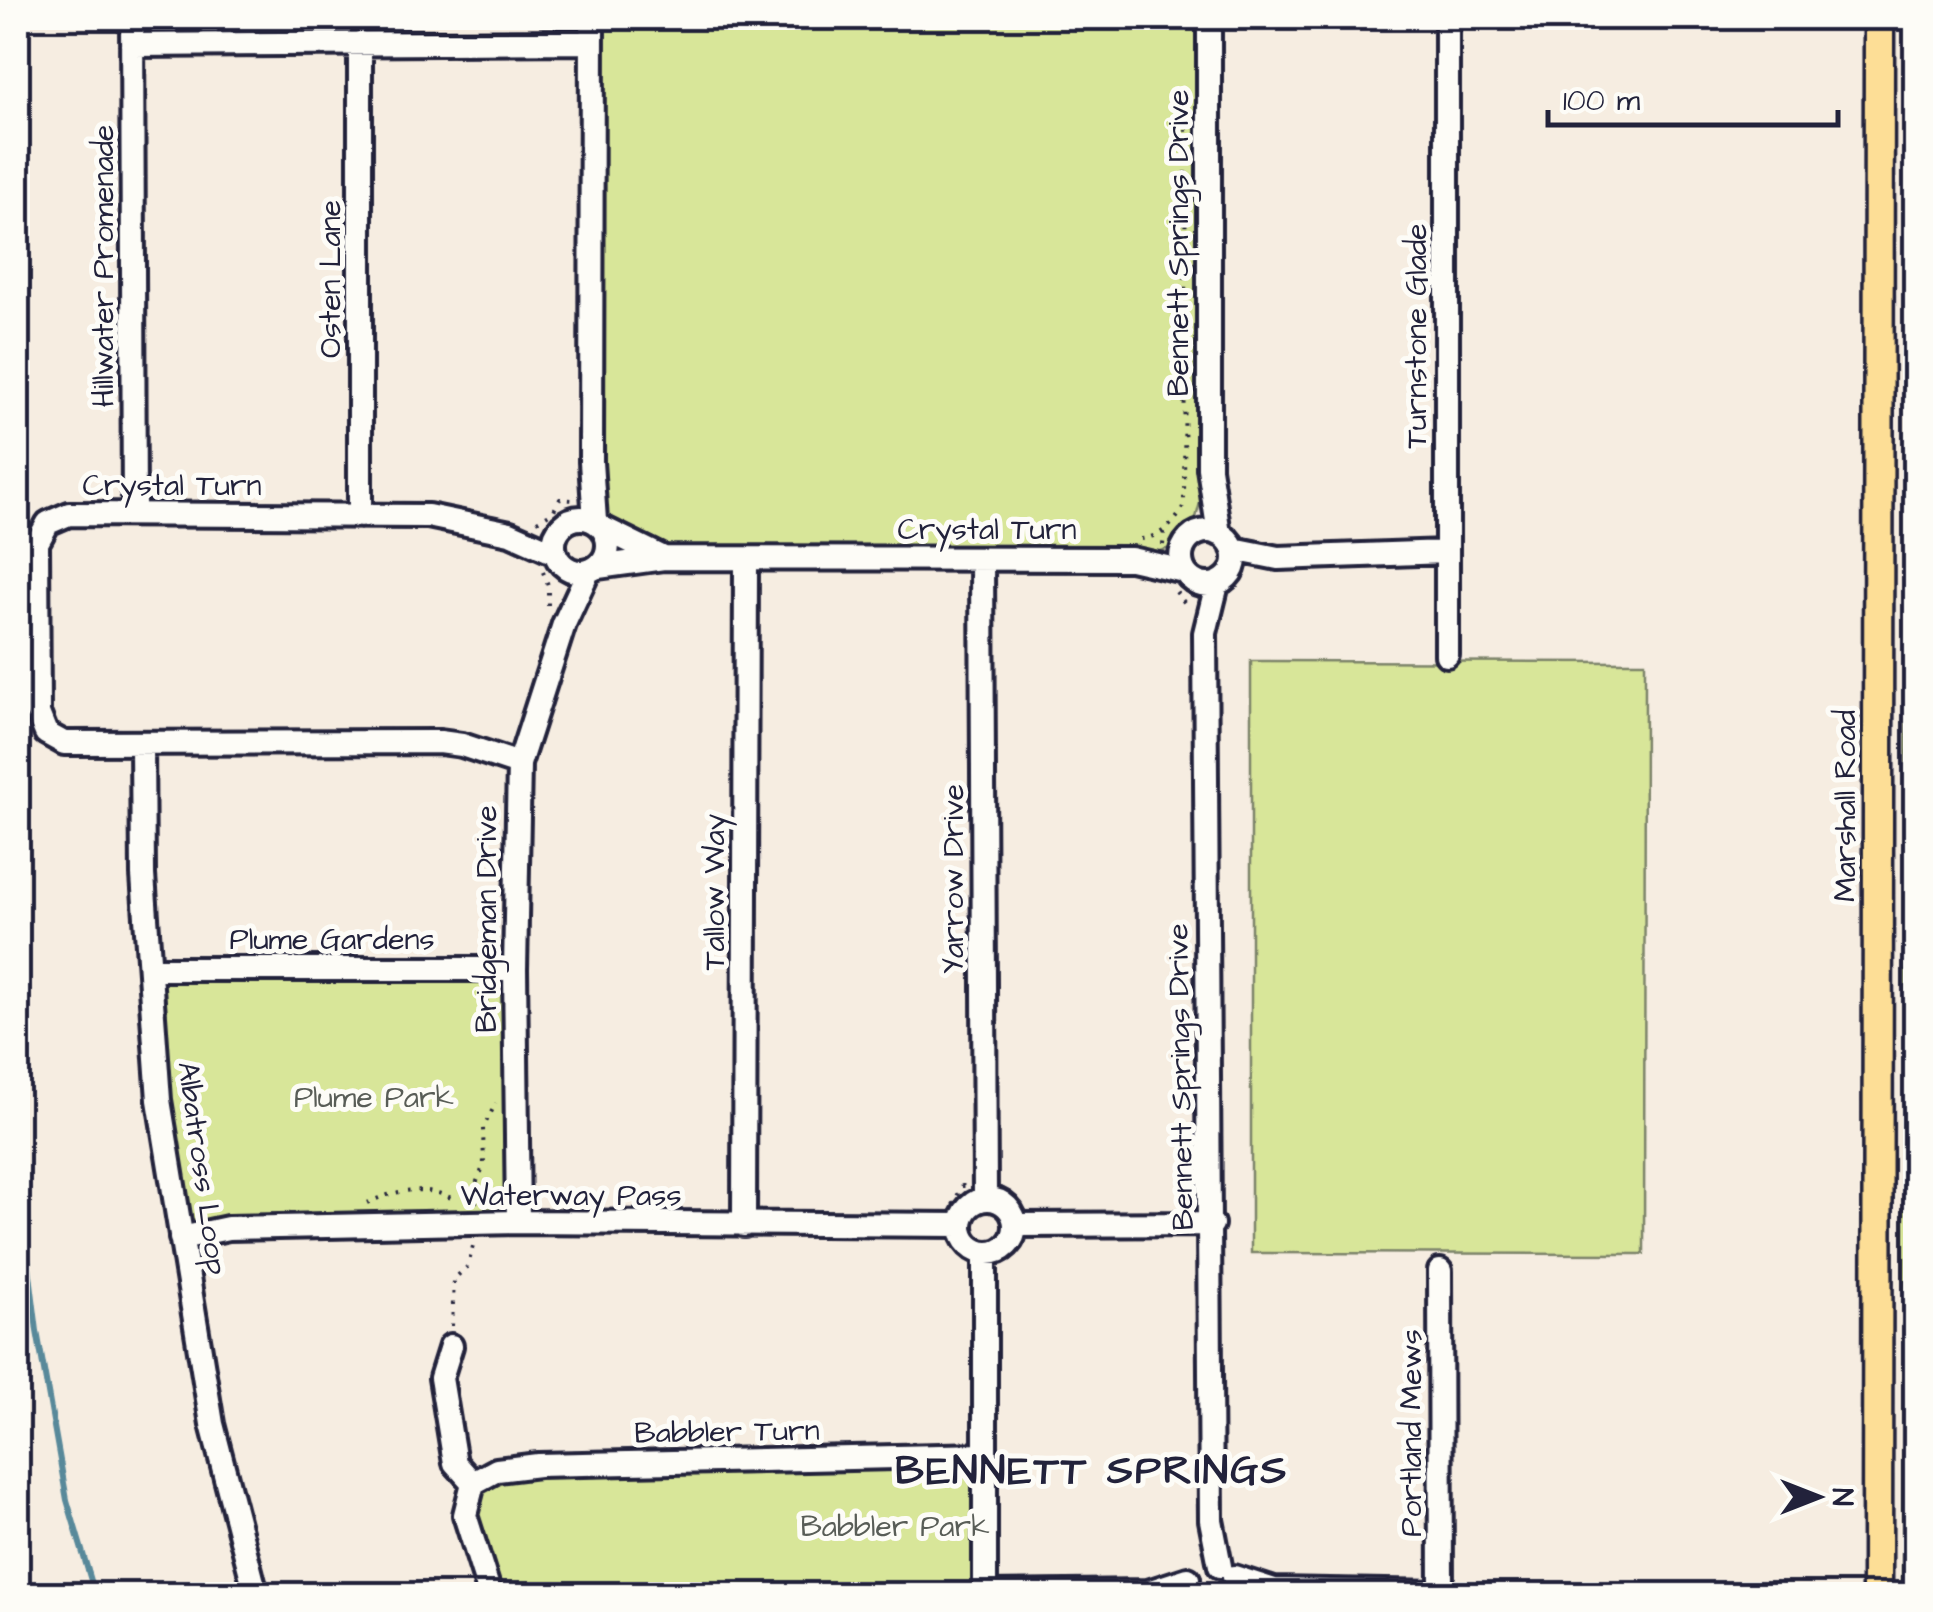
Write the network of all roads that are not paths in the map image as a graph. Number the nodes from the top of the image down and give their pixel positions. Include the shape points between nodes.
1 (132, 18) edge
2 (592, 18) edge
3 (1208, 18) edge
4 (1446, 18) edge
5 (1879, 18) edge
6 (360, 42) junction
7 (592, 42) junction
8 (132, 44) junction
9 (591, 462) junction
10 (1208, 468) junction
11 (134, 514) junction
12 (360, 516) junction
13 (599, 525) junction
14 (1188, 540) junction
15 (560, 542) junction
16 (1128, 549) junction
17 (1446, 552) junction
18 (664, 558) junction
19 (982, 559) junction
20 (1225, 559) junction
21 (746, 560) junction
22 (593, 569) junction
23 (1182, 580) junction
24 (564, 624) junction
25 (1205, 633) junction
26 (1447, 655) dead end
27 (142, 744) junction
28 (519, 764) junction
29 (150, 969) junction
30 (515, 969) junction
31 (986, 1199) junction
32 (518, 1222) junction
33 (1212, 1224) junction
34 (744, 1225) junction
35 (1015, 1225) junction
36 (961, 1226) junction
37 (181, 1238) junction
38 (985, 1253) junction
39 (1440, 1271) dead end
40 (451, 1346) road end
41 (986, 1455) junction
42 (474, 1483) junction
43 (1211, 1580) edge
44 (1268, 1592) edge
45 (1151, 1593) edge
46 (256, 1594) edge
47 (490, 1594) edge
48 (985, 1594) edge
49 (1441, 1594) edge
50 (1877, 1594) edge

1 - 8 street, Hillwater Promenade
2 - 7 street
3 - 10 street, Bennett Springs Drive
4 - 17 street, Turnstone Glade
5 - 50 main road, Marshall Road
6 - 7 street
6 - 8 street
6 - 12 street, Osten Lane
7 - 9 street
8 - 11 street, Hillwater Promenade
9 - 13 street
9 - 15 street
10 - 14 street, Bennett Springs Drive
10 - 20 street, Bennett Springs Drive
11 - 12 street, Crystal Turn
11 - 27 street, Crystal Turn via 69,514 48,523 37,543 38,714 46,733 64,743
12 - 15 street, Crystal Turn via 428,516
13 - 15 street via 578,518
13 - 18 street
13 - 22 street via 608,553
14 - 16 street, Crystal Turn
14 - 20 street, Crystal Turn via 1208,531
14 - 23 street, Bennett Springs Drive
15 - 22 street via 573,571
15 - 24 street
16 - 19 street, Crystal Turn
16 - 23 street, Crystal Turn
17 - 20 street
17 - 26 street, Turnstone Glade
18 - 21 street, Crystal Turn
18 - 22 street, Crystal Turn
19 - 21 street, Crystal Turn
19 - 31 street, Yarrow Drive
20 - 23 street, Crystal Turn via 1207,585
20 - 25 street, Bennett Springs Drive
21 - 34 street, Tallow Way
22 - 24 street
23 - 25 street, Bennett Springs Drive
24 - 28 street, Bridgeman Drive
25 - 33 street, Bennett Springs Drive
27 - 28 street, Crystal Turn via 440,742
27 - 29 street, Albatross Loop
28 - 30 street, Bridgeman Drive
29 - 30 street, Plume Gardens
29 - 37 street, Albatross Loop via 160,1100
30 - 32 street, Bridgeman Drive
31 - 35 street via 1009,1209
31 - 36 street via 968,1208
32 - 34 street, Waterway Pass
32 - 37 street, Waterway Pass via 228,1228
33 - 35 street
33 - 43 street, Bennett Springs Drive
34 - 36 street, Waterway Pass
35 - 38 street via 1010,1242
36 - 38 street via 968,1244
37 - 46 street, Albatross Loop via 212,1424
38 - 41 street
39 - 49 street, Portland Mews
40 - 42 street via 441,1378 455,1464
41 - 42 street, Babbler Turn via 538,1465 497,1470
41 - 48 street
42 - 47 street via 465,1515
43 - 44 street
43 - 45 street
44 - 49 street
45 - 48 street

